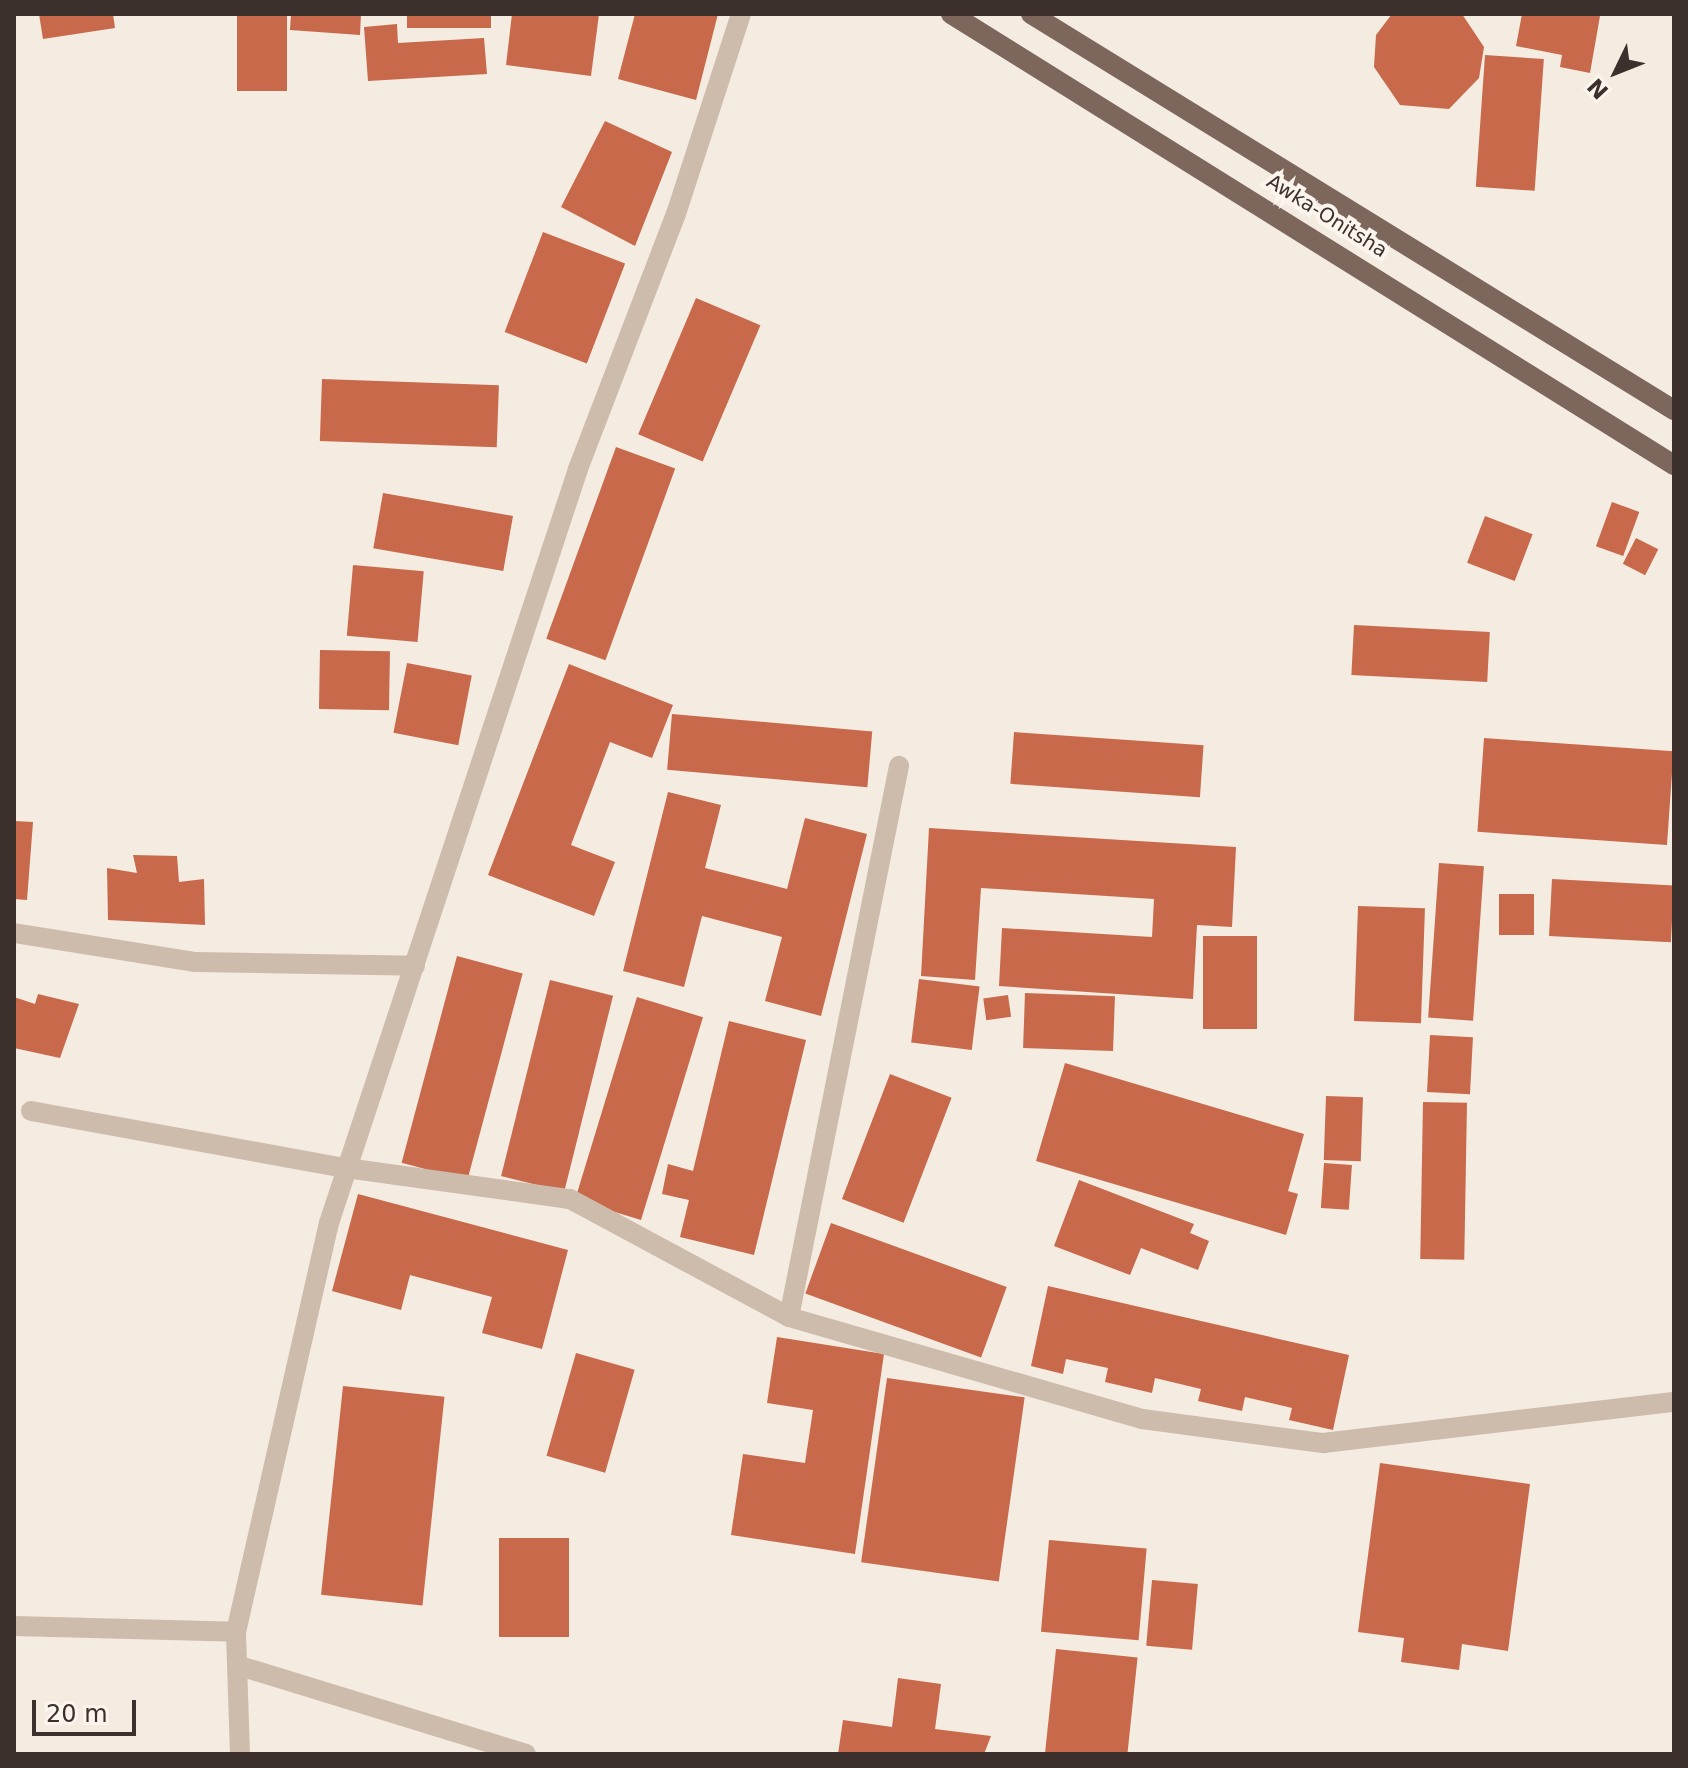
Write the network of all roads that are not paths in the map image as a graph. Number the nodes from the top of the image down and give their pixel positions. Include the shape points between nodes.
1 (741, 14) edge
2 (951, 14) edge
3 (1031, 14) edge
4 (1674, 410) edge
5 (1674, 465) edge
6 (899, 766) dead end
7 (14, 933) edge
8 (415, 966) junction
9 (31, 1111) dead end
10 (346, 1168) junction
11 (789, 1317) junction
12 (1674, 1402) edge
13 (14, 1626) edge
14 (236, 1632) junction
15 (240, 1666) junction
16 (240, 1754) edge
17 (526, 1754) edge

1 - 8 street via 676,214 578,469
2 - 5 main road, Awka-Onitsha
3 - 4 main road, Awka-Onitsha
6 - 11 street
7 - 8 street via 196,962
8 - 10 street
9 - 10 street
10 - 11 street via 570,1199
10 - 14 street via 299,1338
11 - 12 street via 1142,1419 1323,1443
13 - 14 street
14 - 15 street
15 - 16 street
15 - 17 street

